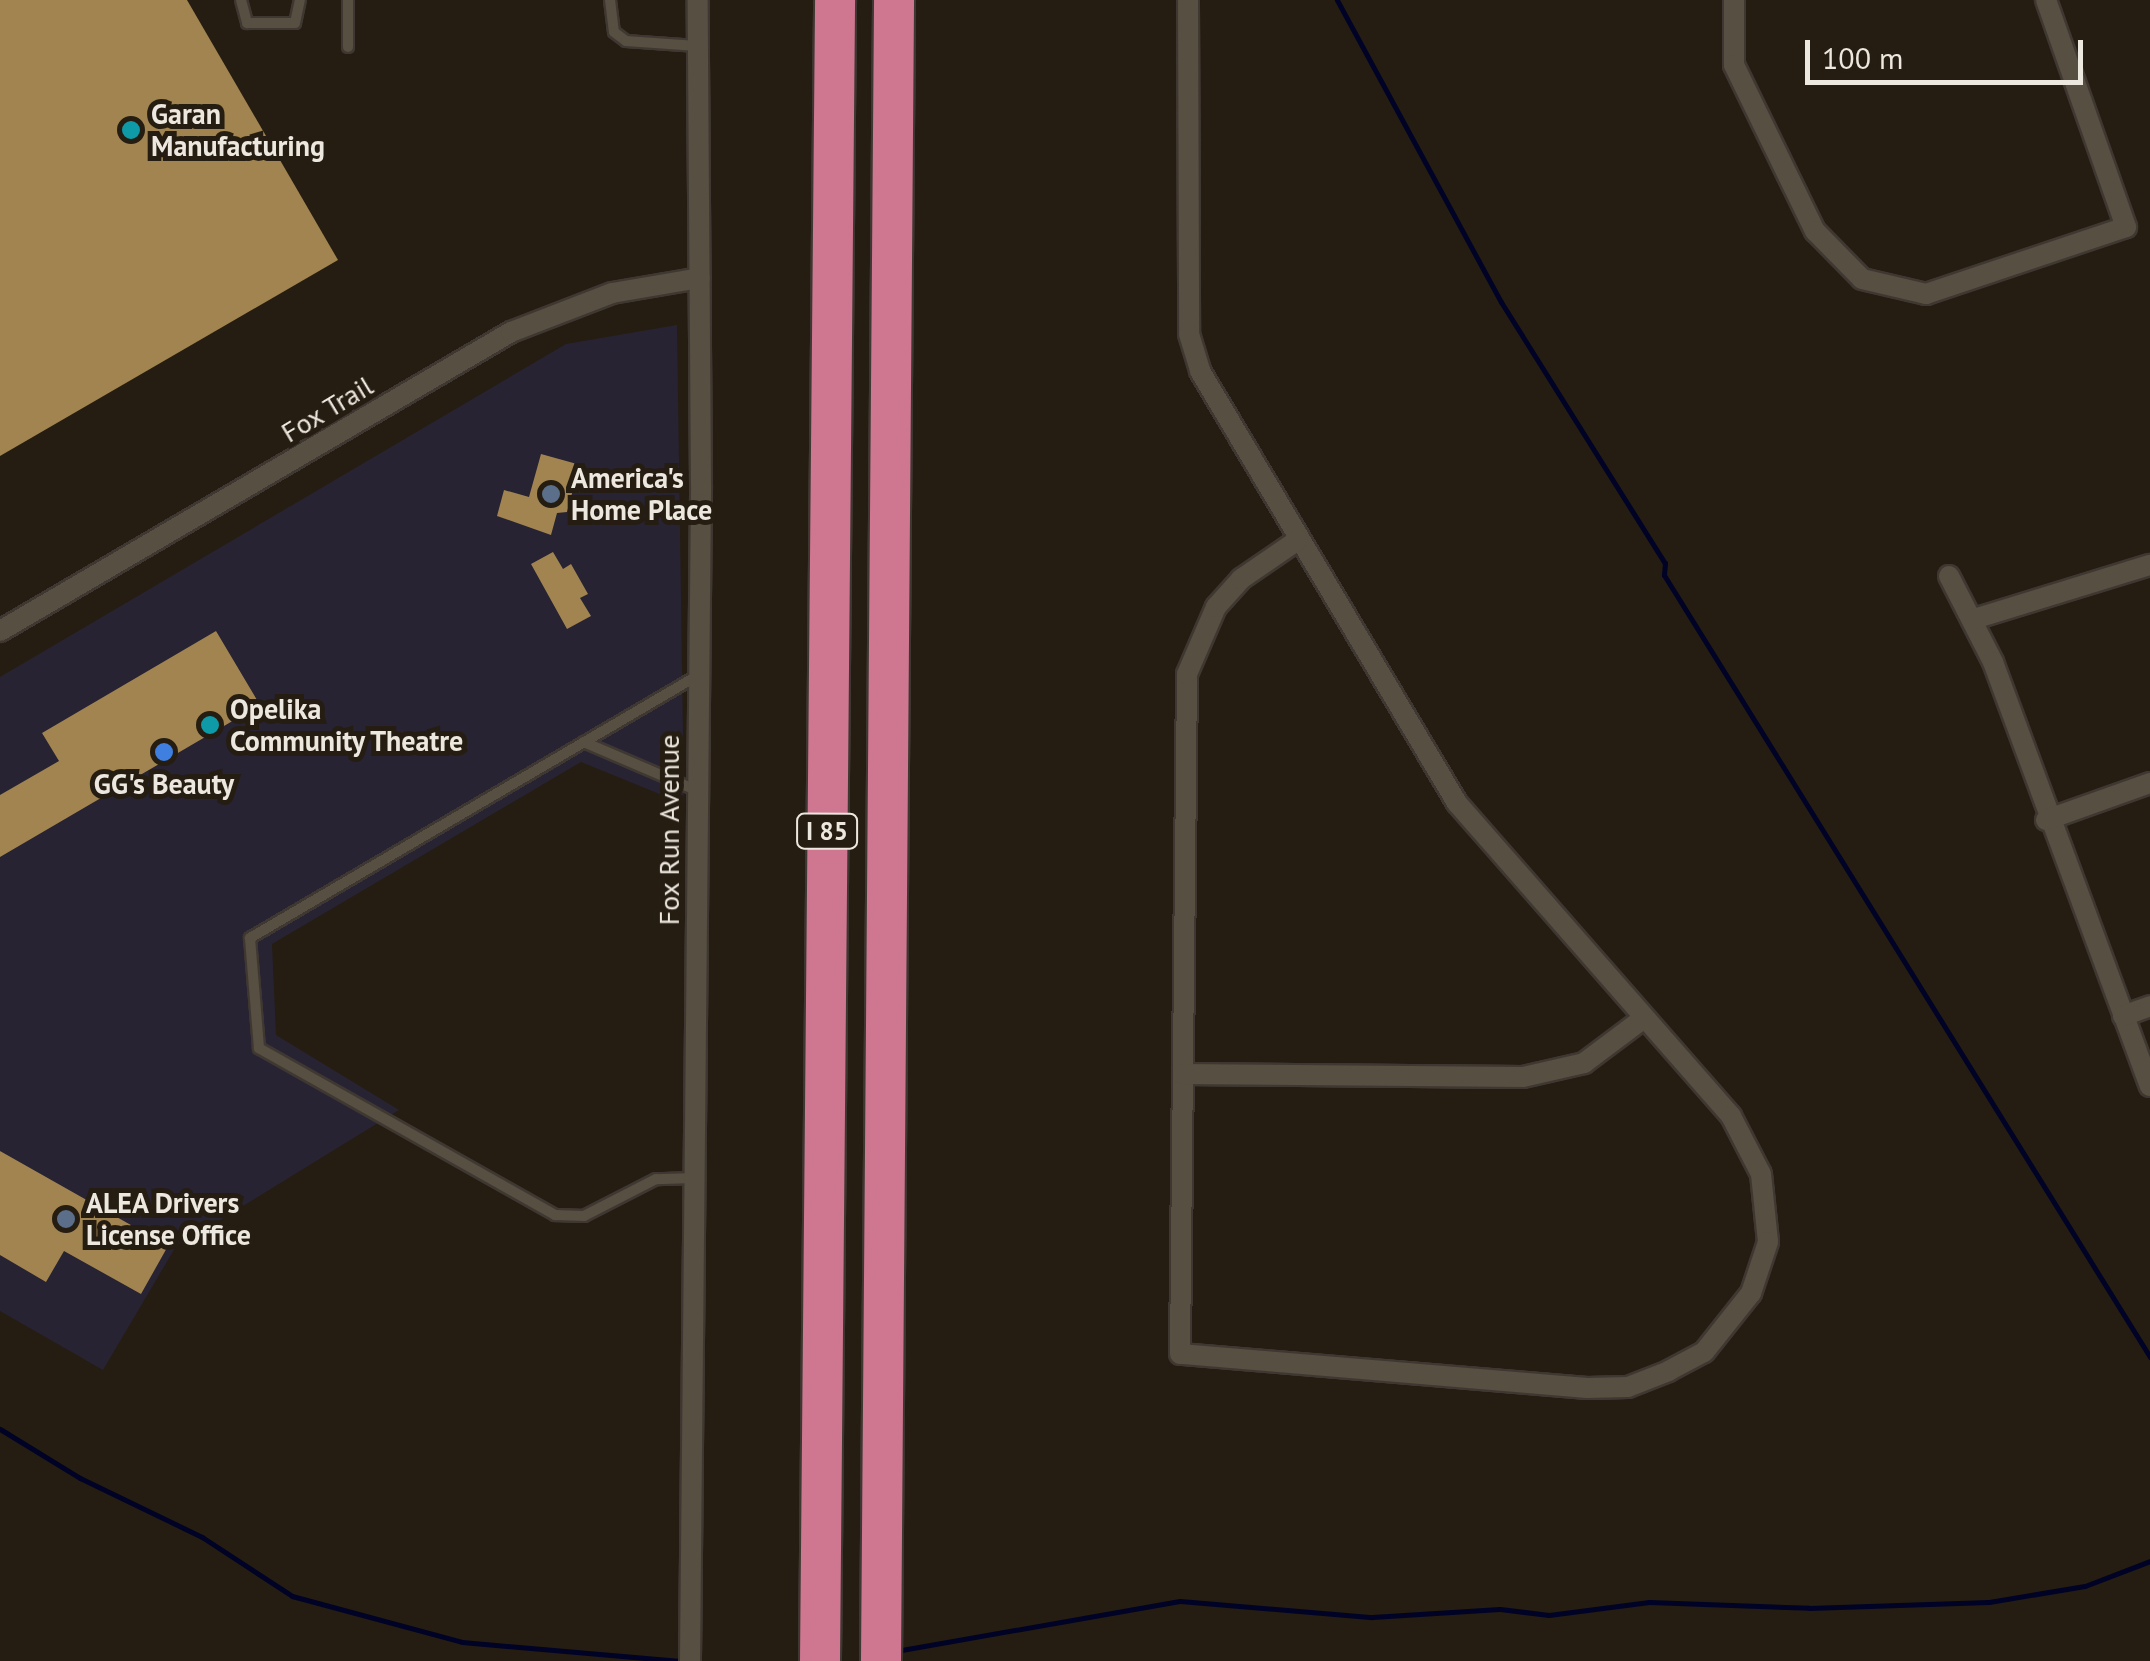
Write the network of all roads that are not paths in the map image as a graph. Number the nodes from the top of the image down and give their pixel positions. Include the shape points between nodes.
1 (241, 0) edge
2 (300, 0) edge
3 (348, 0) edge
4 (610, 0) edge
5 (698, 0) edge
6 (835, 0) edge
7 (894, 0) edge
8 (1188, 0) edge
9 (1734, 0) edge
10 (2046, 0) edge
11 (698, 46) junction
12 (348, 48) dead end
13 (700, 278) junction
14 (1298, 540) junction
15 (2150, 565) edge
16 (1949, 576) dead end
17 (1974, 619) junction
18 (0, 630) edge
19 (698, 676) junction
20 (584, 742) junction
21 (2150, 783) edge
22 (696, 790) junction
23 (2046, 820) junction
24 (2150, 1006) edge
25 (2123, 1016) junction
26 (1644, 1018) junction
27 (1183, 1074) junction
28 (2150, 1086) edge
29 (694, 1178) junction
30 (690, 1661) edge
31 (820, 1661) edge
32 (881, 1661) edge

1 - 2 lane via 248,23 294,23
3 - 12 lane
4 - 11 lane via 614,32 626,40
5 - 11 street, Fox Run Avenue
6 - 31 highway, I 85
7 - 32 highway, I 85
8 - 14 street via 1189,334 1226,422
9 - 10 street via 1734,65 1815,230 1862,279 1926,294 2126,227
11 - 13 street, Fox Run Avenue
13 - 18 street, Fox Trail via 612,292 511,332
13 - 19 street, Fox Run Avenue
14 - 26 street via 1457,803
14 - 27 street via 1241,580 1216,607 1187,674
15 - 17 street
16 - 17 street
17 - 23 street
19 - 20 lane
19 - 22 street, Fox Run Avenue
20 - 22 lane
20 - 29 lane via 250,938 258,1048 554,1215 584,1216 656,1179
21 - 23 street
22 - 29 street, Fox Run Avenue
23 - 25 street
24 - 25 street
25 - 28 street
26 - 27 street via 1584,1063 1524,1077
26 - 27 street via 1747,1140 1761,1174 1768,1242 1736,1319 1704,1352 1628,1387 1180,1354
29 - 30 street, Fox Run Avenue

